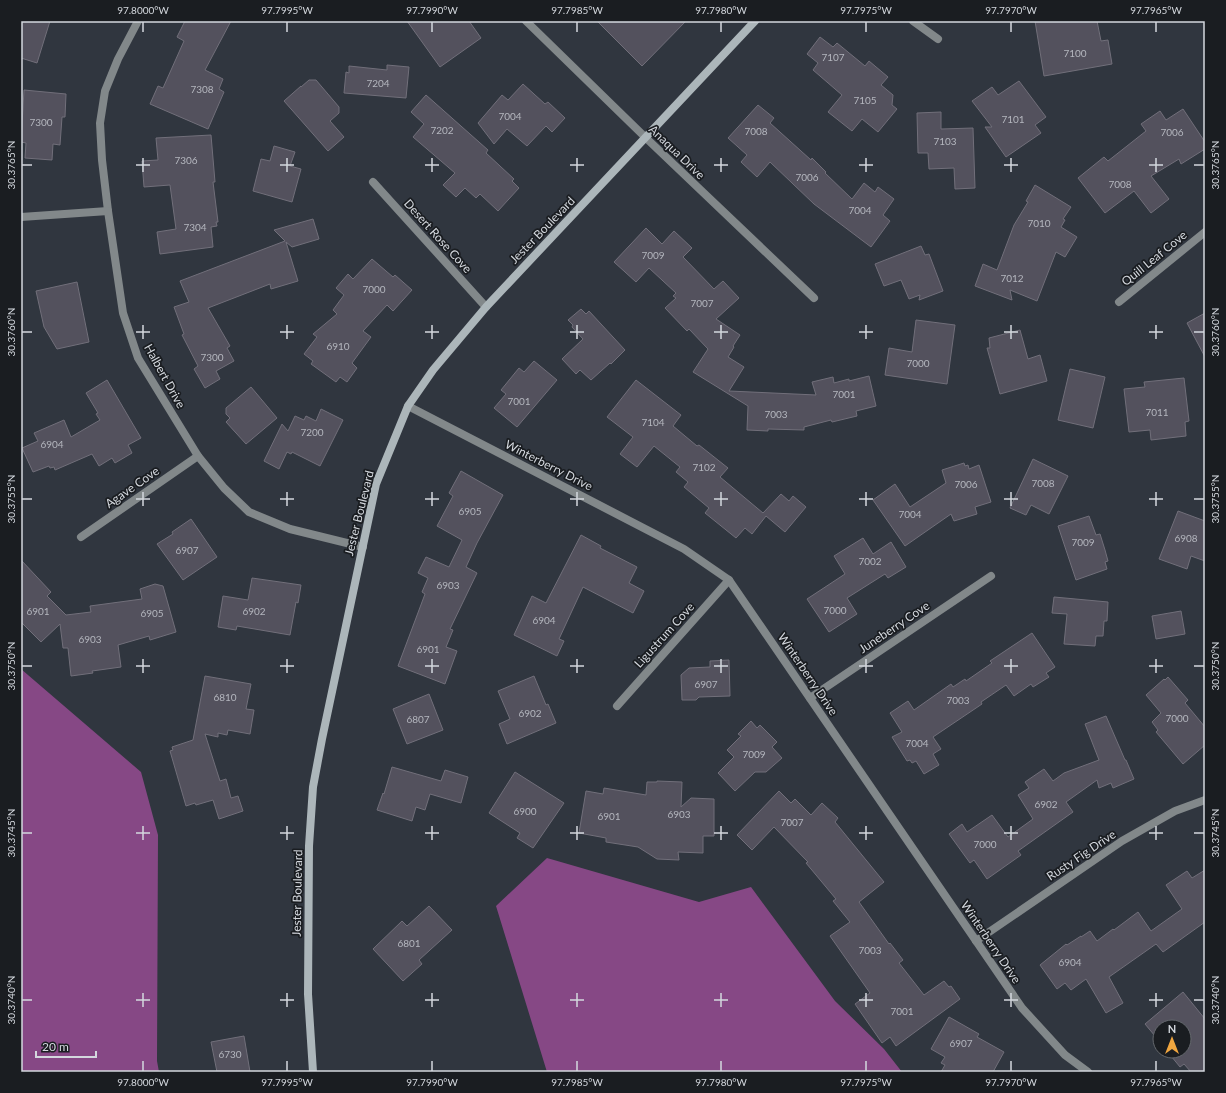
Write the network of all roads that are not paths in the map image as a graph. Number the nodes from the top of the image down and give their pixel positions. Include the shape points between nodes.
1 (138, 21) edge
2 (526, 21) edge
3 (755, 21) edge
4 (913, 21) edge
5 (938, 38) dead end
6 (646, 138) junction
7 (373, 182) dead end
8 (108, 211) junction
9 (21, 217) edge
10 (1205, 232) edge
11 (814, 298) dead end
12 (1118, 302) dead end
13 (486, 307) junction
14 (408, 406) junction
15 (198, 456) junction
16 (81, 537) dead end
17 (362, 547) junction
18 (991, 576) dead end
19 (729, 580) junction
20 (810, 698) junction
21 (617, 706) dead end
22 (1205, 800) edge
23 (976, 941) junction
24 (312, 1072) edge
25 (1088, 1072) edge

1 - 8 street, Halbert Drive via 105,91 100,123
2 - 6 street, Anaqua Drive
3 - 6 street, Jester Boulevard
4 - 5 street
6 - 11 street, Anaqua Drive
6 - 13 street, Jester Boulevard
7 - 13 street, Desert Rose Cove
8 - 9 street
8 - 15 street, Halbert Drive via 123,313 138,358
10 - 12 street, Quill Leaf Cove
13 - 14 street, Jester Boulevard via 433,370
14 - 17 street, Jester Boulevard via 376,484
14 - 19 street, Winterberry Drive via 684,549
15 - 16 street, Agave Cove
15 - 17 street, Halbert Drive via 224,488 249,512 290,529
17 - 24 street, Jester Boulevard via 313,787 309,846 308,994
18 - 20 street, Juneberry Cove
19 - 20 street, Winterberry Drive
19 - 21 street, Ligustrum Cove
20 - 23 street, Winterberry Drive
22 - 23 street, Rusty Fig Drive via 1175,811 1122,841
23 - 25 street, Winterberry Drive via 1022,1008 1065,1055

